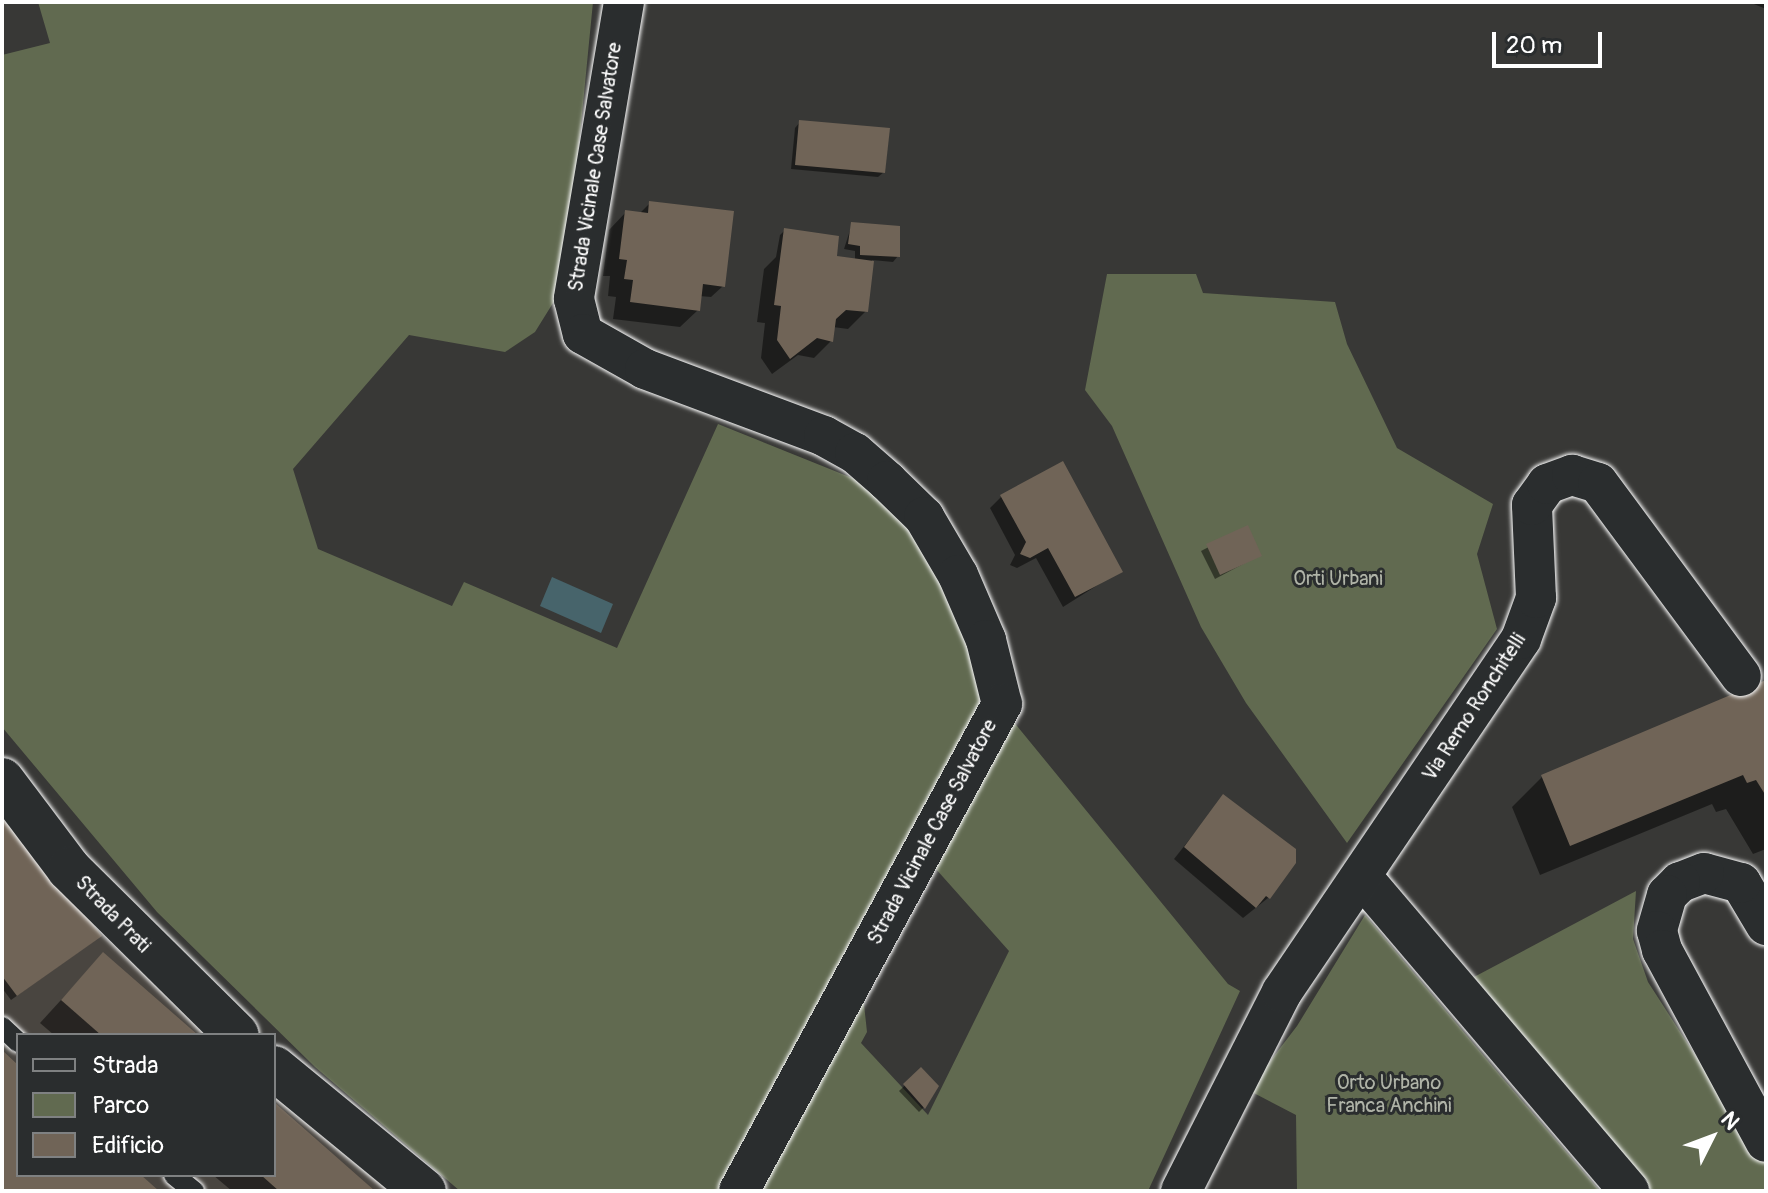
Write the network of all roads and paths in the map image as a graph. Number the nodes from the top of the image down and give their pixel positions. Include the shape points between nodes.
1 (624, 2) edge
2 (1741, 676) dead end
3 (2, 780) edge
4 (1362, 877) junction
5 (1766, 925) edge
6 (235, 1033) edge
7 (276, 1070) edge
8 (1752, 1094) edge
9 (1766, 1142) edge
10 (176, 1177) edge
11 (194, 1191) edge
12 (424, 1191) edge
13 (739, 1191) edge
14 (1181, 1191) edge
15 (1629, 1191) edge

1 - 13 street, Strada Vicinale Case Salvatore via 574,299 583,334 645,369 824,436 877,472 924,517 958,575 986,640 1002,704
2 - 4 street, Via Remo Ronchitelli via 1598,483 1572,475 1547,484 1532,505 1536,598 1521,639
3 - 6 street, Strada Prati via 69,869
4 - 14 street, Via Remo Ronchitelli via 1282,992
4 - 15 street
5 - 8 street via 1741,883 1716,873 1677,884 1657,920 1662,950
7 - 12 street
8 - 9 street
10 - 11 lane

